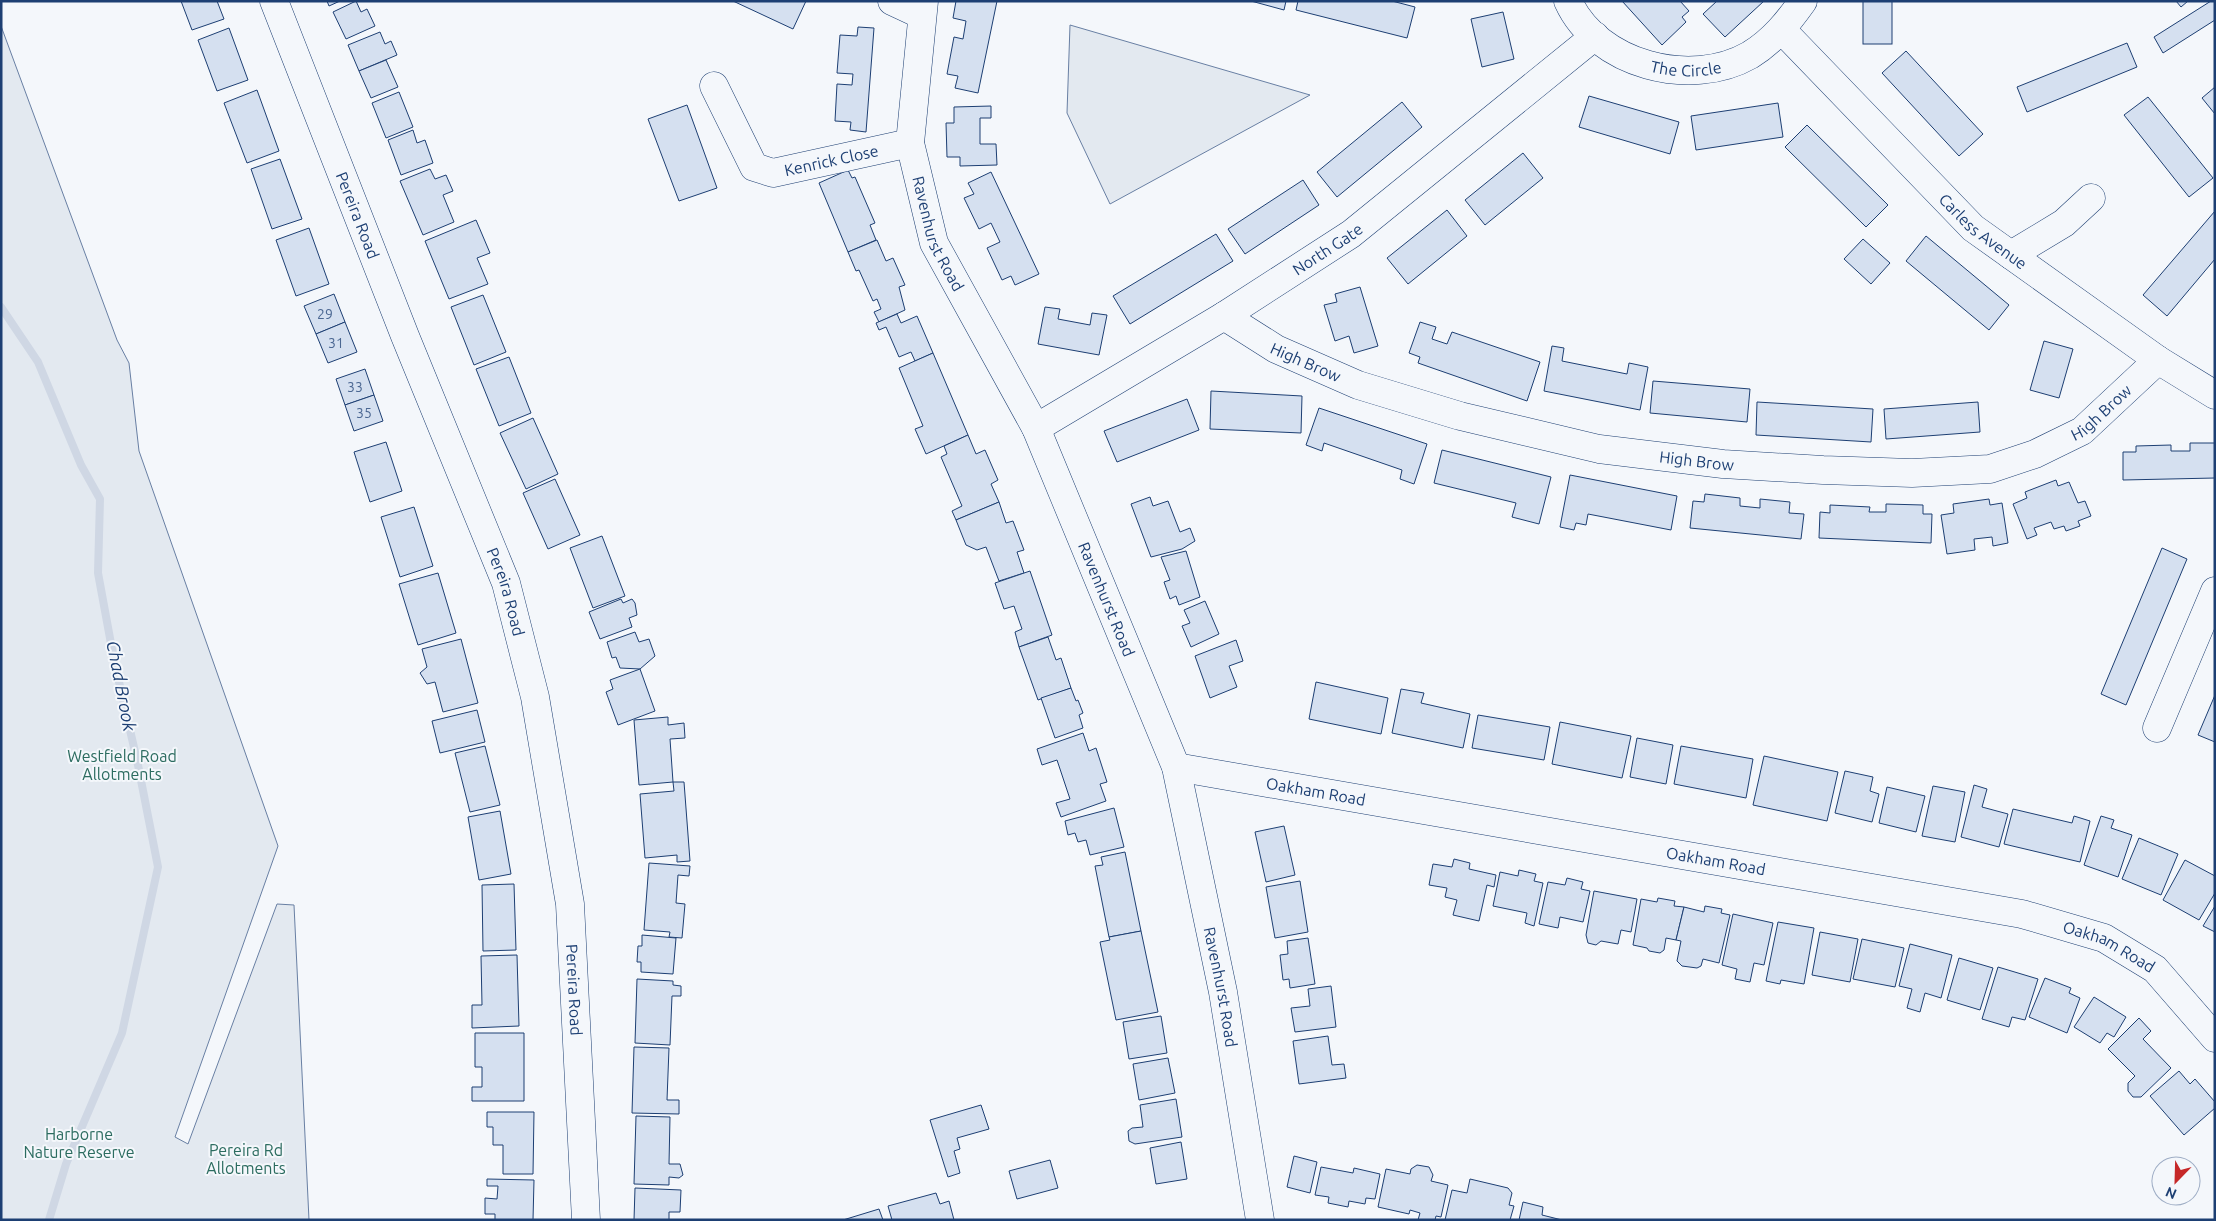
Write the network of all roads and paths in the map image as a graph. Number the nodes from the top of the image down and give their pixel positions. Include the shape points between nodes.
1 (274, 1) edge
2 (892, 1) edge
3 (1568, 1) edge
4 (1803, 1) edge
5 (923, 8) edge
6 (1782, 30) junction
7 (1595, 36) junction
8 (714, 86) dead end
9 (910, 143) junction
10 (2091, 198) dead end
11 (2010, 255) junction
12 (1224, 316) junction
13 (2158, 360) junction
14 (2215, 395) edge
15 (1036, 428) junction
16 (2215, 591) edge
17 (2157, 728) dead end
18 (1176, 767) junction
19 (2215, 1038) edge
20 (586, 1220) edge
21 (1260, 1220) edge

1 - 20 street, Pereira Road via 506,583 533,688 570,904
2 - 5 street
3 - 7 street, The Circle
4 - 6 street, The Circle
5 - 9 street, Ravenhurst Road
6 - 7 street, The Circle via 1749,55 1710,69 1669,70 1629,59
6 - 11 street, Carless Avenue via 1973,228
7 - 12 street, North Gate via 1351,234
8 - 9 street, Kenrick Close via 754,167 773,174
9 - 15 street, Ravenhurst Road via 934,243
10 - 11 street via 2064,223
11 - 13 street, Carless Avenue
12 - 13 street, High Brow via 1276,349 1358,385 1460,416 1599,448 1723,464 1822,470 1912,473 1990,469 2035,454 2082,431
12 - 15 street, North Gate
13 - 14 street, Carless Avenue
15 - 18 street, Ravenhurst Road
16 - 17 street
18 - 19 street, Oakham Road via 2022,914 2104,938 2155,969
18 - 21 street, Ravenhurst Road via 1223,992

